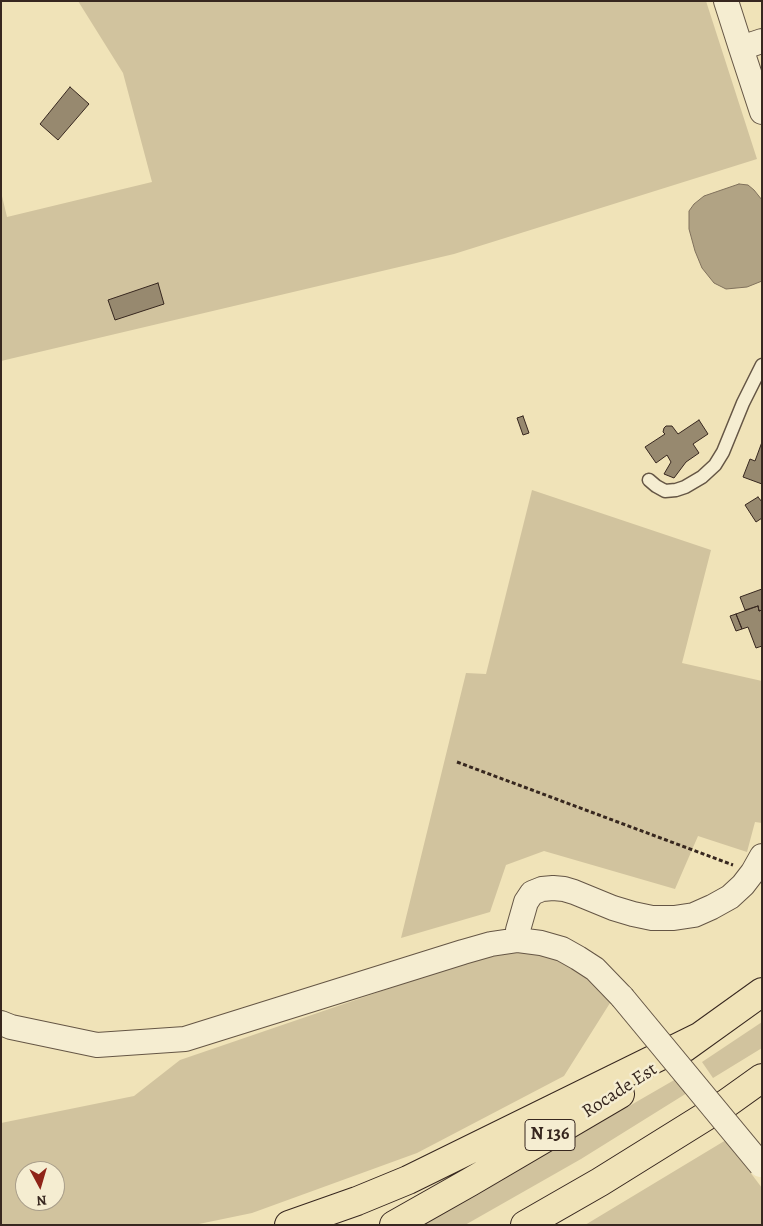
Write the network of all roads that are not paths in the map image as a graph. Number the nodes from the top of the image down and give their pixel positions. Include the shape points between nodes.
1 (726, 1) edge
2 (751, 44) edge
3 (762, 112) edge
4 (762, 365) edge
5 (649, 480) dead end
6 (757, 864) edge
7 (518, 940) junction
8 (762, 992) edge
9 (1, 1023) edge
10 (699, 1037) junction
11 (762, 1078) edge
12 (762, 1165) edge
13 (289, 1225) edge
14 (394, 1225) edge
15 (525, 1225) edge

1 - 2 street
2 - 3 street
4 - 5 lane via 715,465 702,477 676,490 665,490
6 - 7 street via 730,897 694,915 674,918 632,914 564,889 542,889 532,893 526,902
7 - 9 street via 463,952 185,1038 97,1045
7 - 12 street, bridge via 562,949 595,969
8 - 10 highway, Rocade Est / N 136
10 - 13 highway via 408,1180
10 - 14 highway, Rocade Est / N 136 via 618,1095
11 - 15 highway via 600,1182

